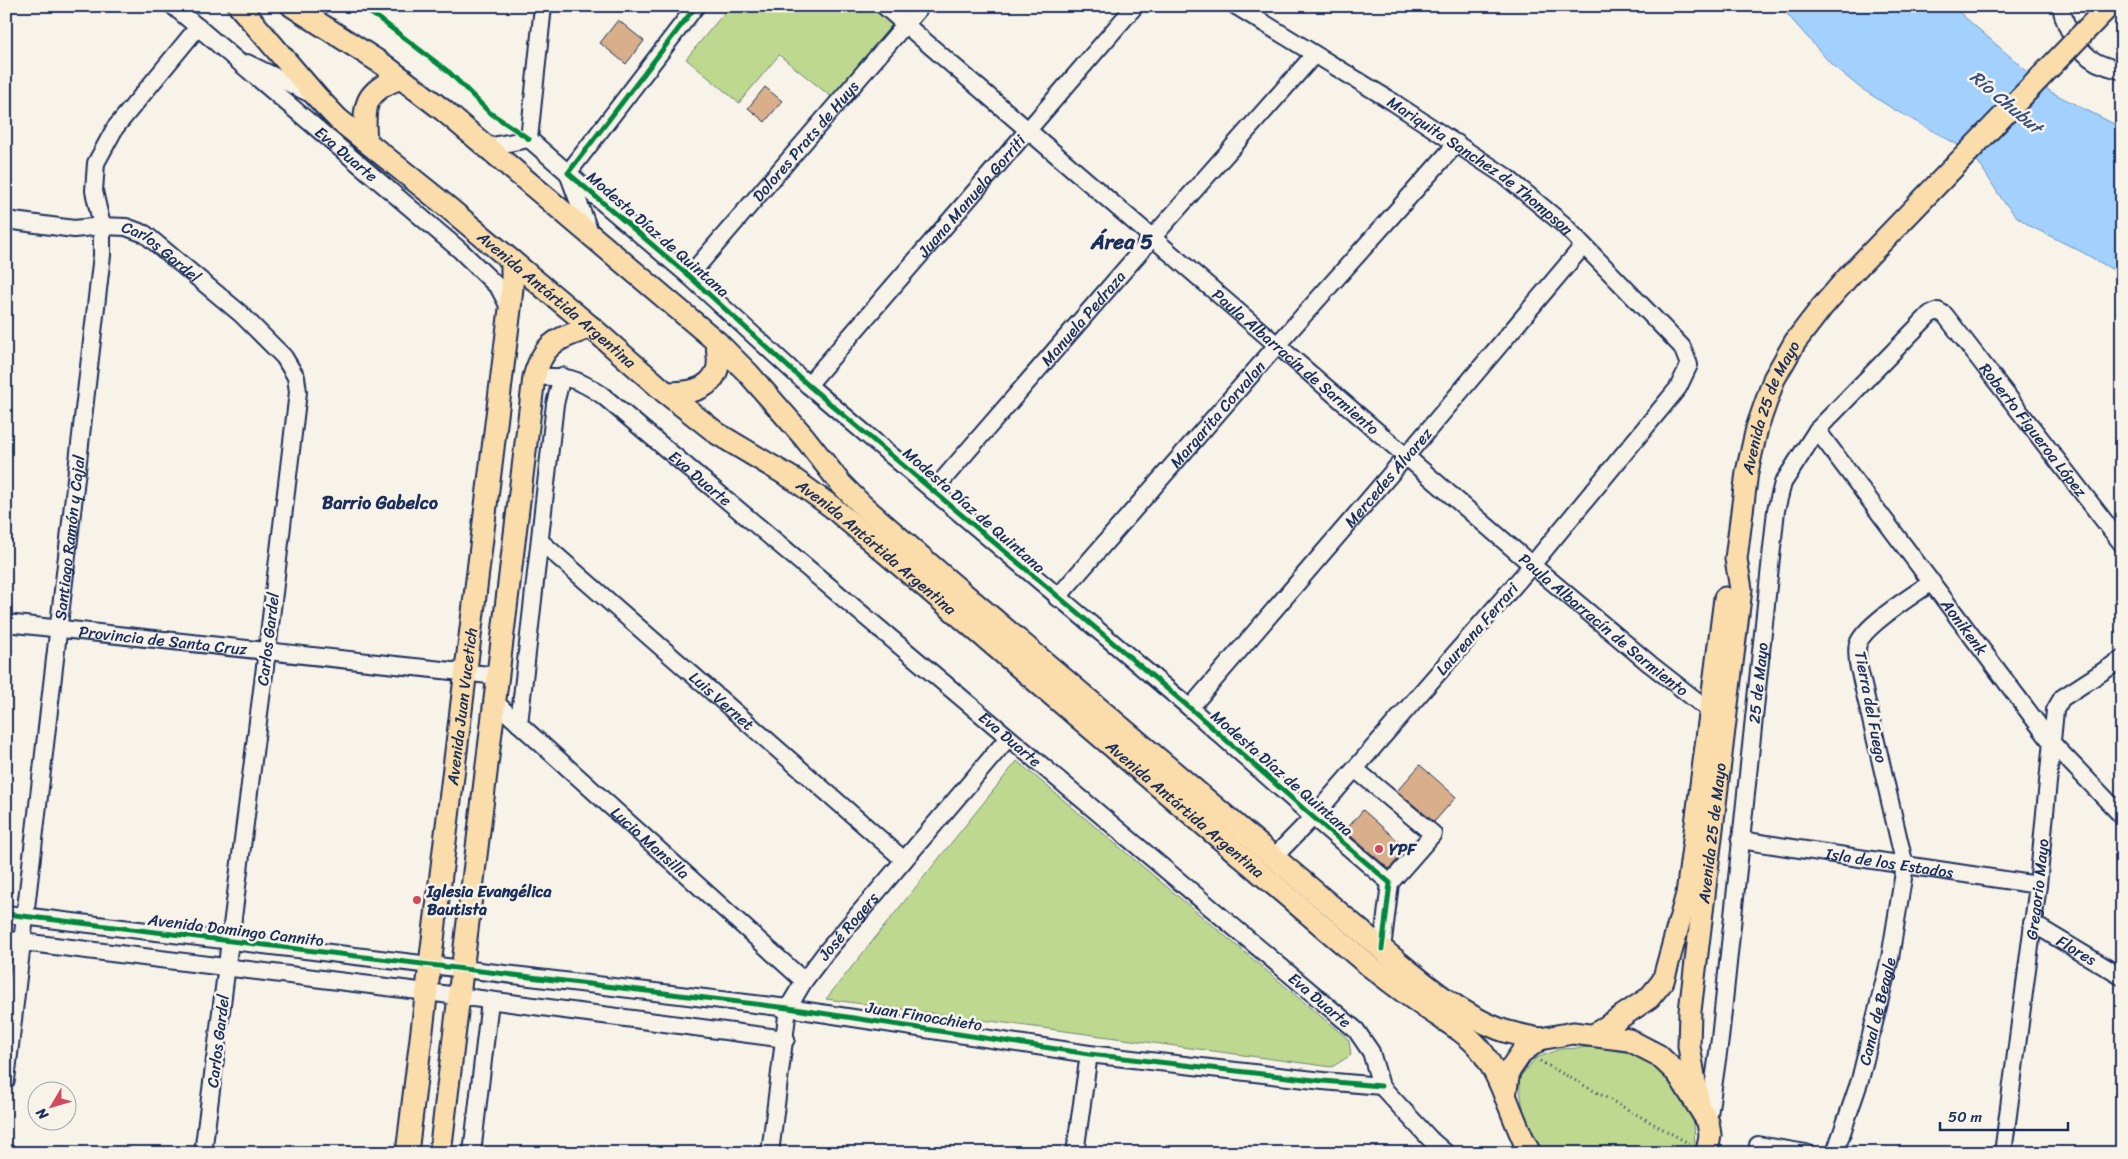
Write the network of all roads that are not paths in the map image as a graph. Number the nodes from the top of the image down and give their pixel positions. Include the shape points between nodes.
1 (173, 6) edge
2 (239, 6) edge
3 (292, 6) edge
4 (543, 6) edge
5 (696, 6) edge
6 (884, 6) edge
7 (921, 6) edge
8 (1135, 6) edge
9 (1236, 6) edge
10 (2061, 6) edge
11 (2109, 6) edge
12 (906, 25) junction
13 (198, 27) junction
14 (227, 53) junction
15 (1314, 55) junction
16 (2122, 71) edge
17 (401, 78) junction
18 (317, 97) junction
19 (1028, 129) junction
20 (529, 139) junction
21 (366, 141) junction
22 (1457, 143) junction
23 (487, 147) junction
24 (568, 172) junction
25 (6, 220) edge
26 (102, 226) junction
27 (591, 236) junction
28 (1153, 237) junction
29 (1583, 246) junction
30 (512, 261) junction
31 (690, 276) junction
32 (510, 309) junction
33 (1945, 315) joint
34 (591, 326) junction
35 (716, 342) junction
36 (1278, 344) junction
37 (1689, 365) joint
38 (562, 376) junction
39 (534, 377) junction
40 (808, 384) junction
41 (666, 393) junction
42 (1817, 430) junction
43 (1407, 455) junction
44 (933, 491) junction
45 (540, 541) junction
46 (2122, 544) edge
47 (1736, 559) junction
48 (1532, 565) junction
49 (1932, 582) junction
50 (1057, 598) junction
51 (6, 622) edge
52 (59, 628) junction
53 (267, 651) junction
54 (2122, 659) edge
55 (466, 672) junction
56 (498, 676) junction
57 (496, 703) junction
58 (1190, 708) junction
59 (1710, 711) junction
60 (519, 724) junction
61 (1008, 738) junction
62 (2052, 743) junction
63 (1355, 769) junction
64 (2122, 816) edge
65 (1313, 817) junction
66 (1740, 840) junction
67 (1274, 857) junction
68 (904, 860) junction
69 (1905, 866) junction
70 (1390, 883) junction
71 (2038, 885) junction
72 (6, 914) edge
73 (25, 917) junction
74 (2032, 923) junction
75 (14, 941) edge
76 (230, 942) junction
77 (1382, 949) junction
78 (430, 966) junction
79 (227, 967) junction
80 (462, 970) junction
81 (2122, 977) edge
82 (804, 981) junction
83 (427, 992) junction
84 (459, 996) junction
85 (490, 1001) junction
86 (788, 1008) junction
87 (1594, 1034) junction
88 (786, 1039) junction
89 (1540, 1039) junction
90 (1089, 1054) junction
91 (6, 1080) edge
92 (1381, 1086) junction
93 (1505, 1096) junction
94 (1704, 1133) edge
95 (1758, 1145) dead end
96 (203, 1153) edge
97 (407, 1153) edge
98 (440, 1153) edge
99 (472, 1153) edge
100 (770, 1153) edge
101 (1075, 1153) edge
102 (1446, 1153) edge
103 (1530, 1153) edge
104 (1725, 1153) edge
105 (1806, 1153) edge
106 (1835, 1153) edge
107 (2003, 1153) edge

1 - 13 street, Eva Duarte
2 - 18 main road, Avenida Antártida Argentina
3 - 17 main road, Avenida Antártida Argentina
4 - 20 street
5 - 24 street
6 - 12 street, Paula Albarracín de Sarmiento
7 - 12 street, Dolores Prats de Huys
8 - 19 street, Juana Manuela Gorriti
9 - 15 street, Mariquita Sanchez de Thompson
10 - 16 street via 2063,20 2082,51 2095,62
11 - 47 main road, Avenida 25 de Mayo, bridge via 1849,276 1795,342 1774,379 1756,428
12 - 19 street, Paula Albarracín de Sarmiento
12 - 31 street, Dolores Prats de Huys
13 - 14 street, Eva Duarte
13 - 26 street, Santiago Ramón y Cajal via 115,128 96,163 94,190
14 - 18 street
14 - 32 street, Eva Duarte via 462,251 499,288
15 - 22 street, Mariquita Sanchez de Thompson
15 - 28 street, Manuela Pedraza
17 - 21 main road via 386,83 365,106
17 - 23 main road, Avenida Antártida Argentina
18 - 21 main road, Avenida Antártida Argentina
19 - 28 street, Paula Albarracín de Sarmiento
19 - 40 street, Juana Manuela Gorriti
20 - 23 street
20 - 24 street, Modesta Díaz de Quintana
21 - 30 main road, Avenida Antártida Argentina
22 - 29 street, Mariquita Sanchez de Thompson via 1506,176
22 - 36 street, Margarita Corvalan
23 - 27 main road, Avenida Antártida Argentina
24 - 27 street
24 - 31 street, Modesta Díaz de Quintana
25 - 26 street, Carlos Gardel via 74,228
26 - 52 street, Santiago Ramón y Cajal via 102,255
26 - 53 street, Carlos Gardel via 145,234 241,314 284,357 296,377 298,392
27 - 35 main road, Avenida Antártida Argentina
28 - 36 street, Paula Albarracín de Sarmiento
28 - 44 street, Manuela Pedraza
29 - 37 street, Mariquita Sanchez de Thompson via 1682,347
29 - 43 street, Mercedes Álvarez
30 - 32 main road, Avenida Juan Vucetich
30 - 34 main road, Avenida Antártida Argentina
31 - 40 street, Modesta Díaz de Quintana
32 - 55 main road, Avenida Juan Vucetich
33 - 42 street, 25 de Mayo via 1938,311 1930,314
33 - 46 street, Roberto Figueroa López
34 - 39 main road, Avenida Juan Vucetich via 548,346
34 - 41 main road, Avenida Antártida Argentina
35 - 41 main road via 717,370 711,379 700,389 688,393
35 - 67 main road, Avenida Antártida Argentina via 748,373 863,506
36 - 43 street, Paula Albarracín de Sarmiento
36 - 50 street, Margarita Corvalan
37 - 48 street, Laureana Ferrari via 1678,388
38 - 39 street, Eva Duarte
38 - 45 street via 554,404
38 - 61 street, Eva Duarte via 582,382 602,395
39 - 56 main road, Avenida Juan Vucetich
40 - 44 street, Modesta Díaz de Quintana
41 - 93 main road, Avenida Antártida Argentina via 718,434 795,480 832,507 1367,964 1465,1035 1491,1066
42 - 49 street, Aonikenk
42 - 66 street, 25 de Mayo via 1782,483 1776,510
43 - 48 street, Paula Albarracín de Sarmiento
43 - 58 street, Mercedes Álvarez
44 - 50 street, Modesta Díaz de Quintana
45 - 60 street
45 - 68 street, Luis Vernet
47 - 59 main road, Avenida 25 de Mayo via 1728,580
47 - 94 main road, Avenida 25 de Mayo via 1741,589 1690,1011 1689,1046
48 - 59 street, Paula Albarracín de Sarmiento
48 - 63 street, Laureana Ferrari
49 - 62 street, Aonikenk
49 - 69 street, Tierra del Fuego via 1884,616 1858,644 1858,664
50 - 58 street, Modesta Díaz de Quintana
51 - 52 street, Provincia de Santa Cruz
52 - 53 street, Provincia de Santa Cruz
52 - 73 street, Santiago Ramón y Cajal
53 - 55 street, Provincia de Santa Cruz
53 - 76 street, Carlos Gardel
54 - 62 street, Gregorio Mayo via 2062,698 2055,710
55 - 56 street, Provincia de Santa Cruz
55 - 78 main road, Avenida Juan Vucetich
56 - 57 main road, Avenida Juan Vucetich
57 - 60 street, Lucio Mansilla
57 - 80 main road, Avenida Juan Vucetich
58 - 65 street, Modesta Díaz de Quintana
59 - 87 main road, Avenida 25 de Mayo via 1687,894 1663,982 1649,998
60 - 82 street, Lucio Mansilla
61 - 68 street, José Rogers
61 - 92 street, Eva Duarte via 1356,1030 1371,1052
62 - 64 street, Aonikenk
62 - 71 street, Gregorio Mayo
63 - 65 street, Laureana Ferrari
63 - 70 street via 1433,834
65 - 67 street, Laureana Ferrari
65 - 70 street, Modesta Díaz de Quintana
66 - 69 street, Isla de los Estados
66 - 94 street, 25 de Mayo via 1720,1039
67 - 77 main road, Avenida Antártida Argentina
68 - 82 street, José Rogers
69 - 71 street, Isla de los Estados
69 - 106 street, Canal de Beagle via 1890,958 1860,1080
70 - 77 street
71 - 74 street, Gregorio Mayo
72 - 73 street, Avenida Domingo Cannito
73 - 75 street, Santiago Ramón y Cajal
73 - 76 street, Avenida Domingo Cannito
74 - 81 street, Flores
74 - 107 street, Gregorio Mayo
75 - 79 street
75 - 91 street, Santiago Ramón y Cajal
76 - 78 street, Avenida Domingo Cannito
76 - 79 street, Carlos Gardel
77 - 89 main road, Avenida Antártida Argentina via 1477,1019 1500,1029
78 - 80 street, Avenida Domingo Cannito
78 - 83 main road, Avenida Juan Vucetich
79 - 83 street
79 - 96 street, Carlos Gardel
80 - 84 main road, Avenida Juan Vucetich
80 - 86 street, Juan Finocchieto
82 - 86 street, José Rogers
83 - 84 street
83 - 97 main road, Avenida Juan Vucetich
84 - 85 street
84 - 98 main road, Avenida Juan Vucetich
85 - 88 street
85 - 99 street
86 - 88 street, José Rogers
86 - 90 street, Juan Finocchieto
87 - 89 main road via 1573,1033
87 - 94 main road via 1630,1040 1658,1055 1678,1074
88 - 100 street, José Rogers
89 - 93 main road via 1522,1052 1509,1071
90 - 92 street, Juan Finocchieto
90 - 101 street
92 - 102 street, Eva Duarte
93 - 103 main road, Avenida Antártida Argentina
94 - 104 main road
95 - 105 street

